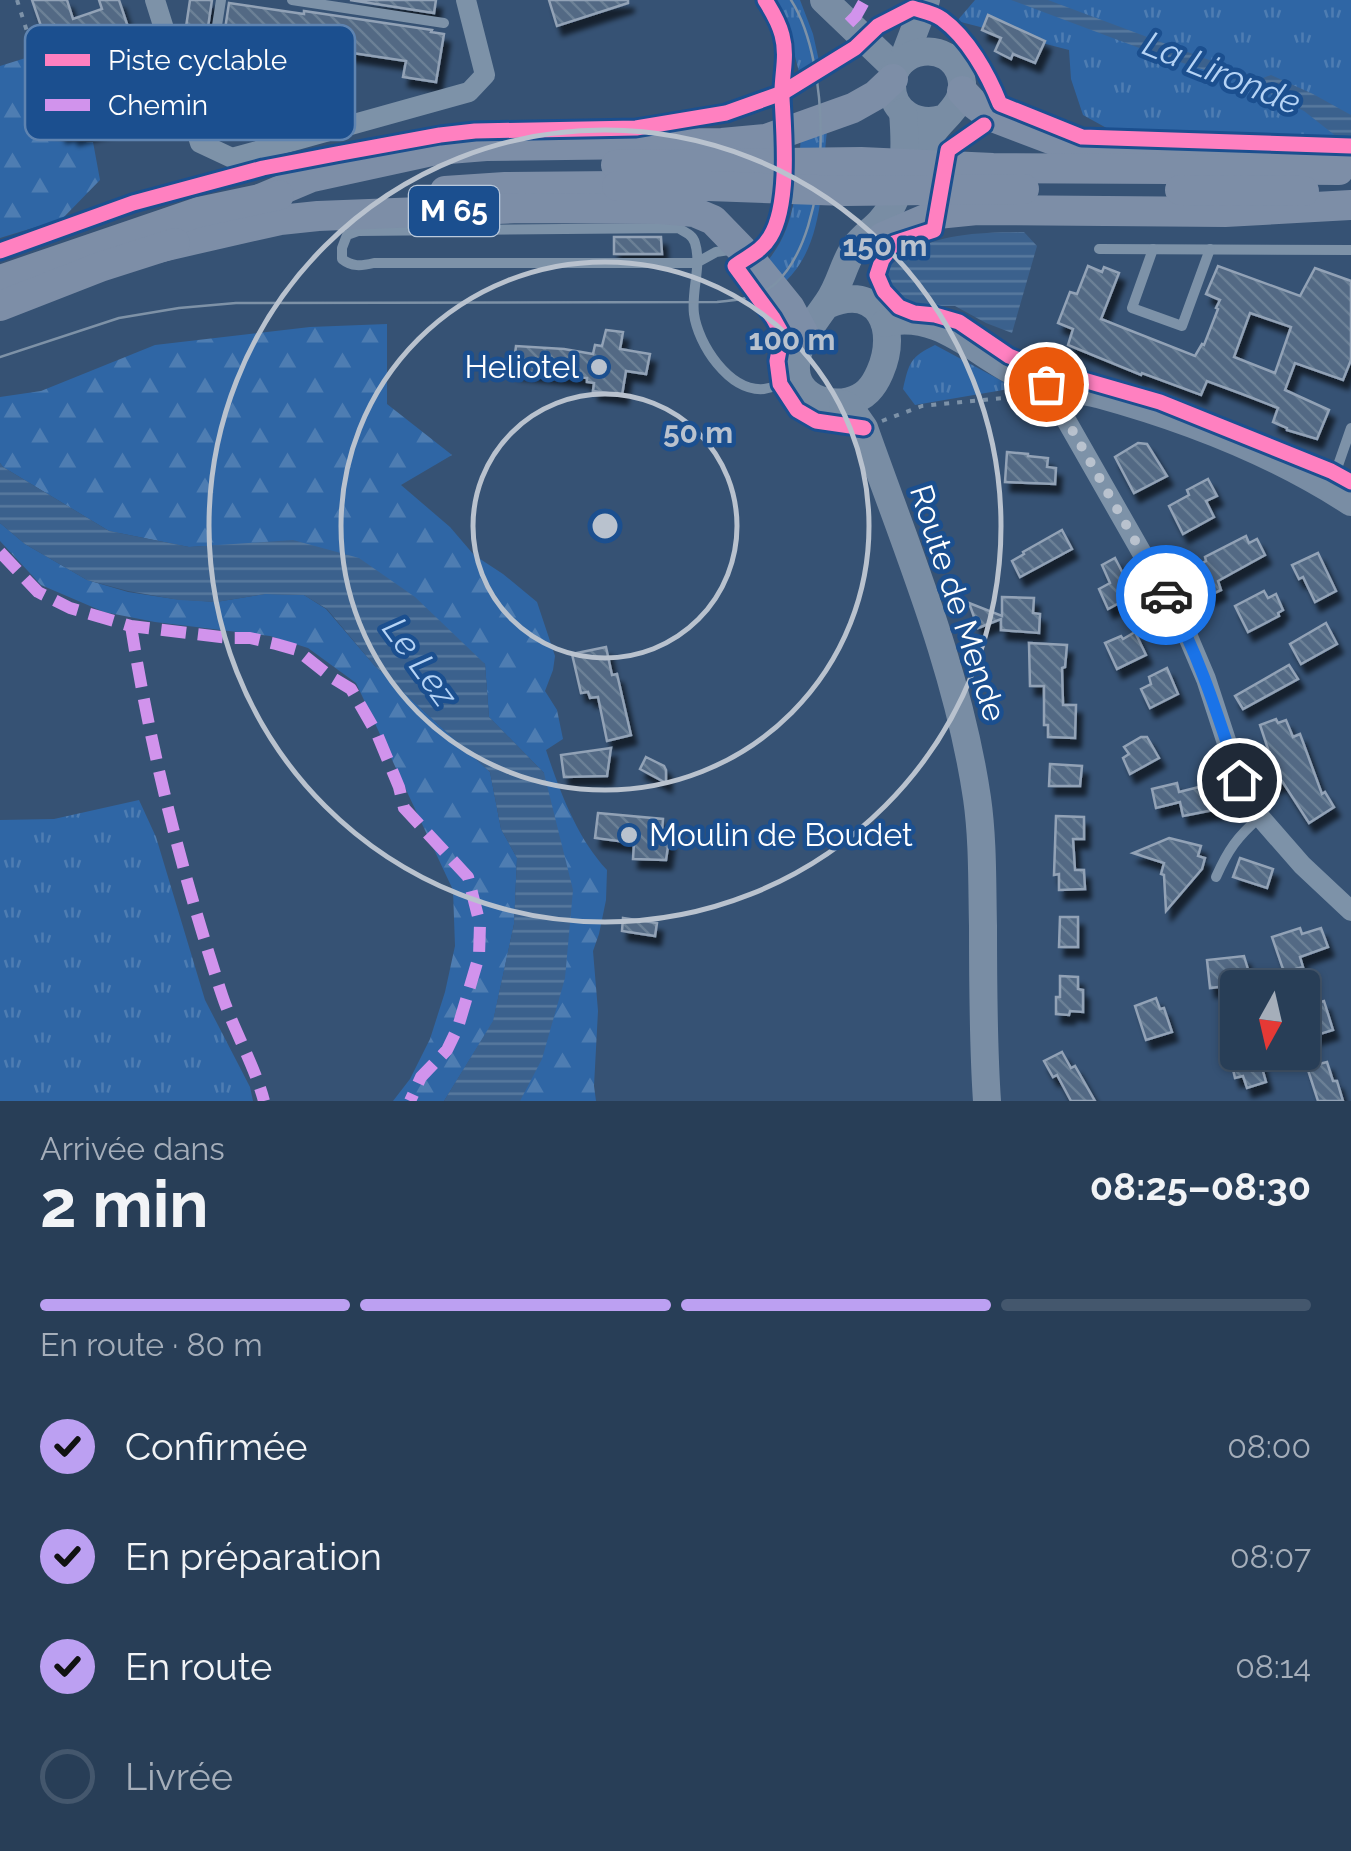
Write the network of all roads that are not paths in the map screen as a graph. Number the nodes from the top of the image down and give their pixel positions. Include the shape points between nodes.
1 (154, 0) edge
2 (221, 0) edge
3 (292, 0) edge
4 (466, 0) edge
5 (824, 0) edge
6 (923, 8) edge
7 (444, 24) dead end
8 (162, 25) edge
9 (217, 25) edge
10 (934, 52) junction
11 (897, 70) junction
12 (962, 91) junction
13 (903, 112) junction
14 (942, 118) junction
15 (355, 124) edge
16 (199, 140) edge
17 (297, 140) edge
18 (616, 175) junction
19 (1347, 181) edge
20 (262, 198) junction
21 (883, 237) junction
22 (157, 248) junction
23 (740, 248) junction
24 (1099, 249) dead end
25 (1154, 249) junction
26 (1210, 249) junction
27 (1351, 250) edge
28 (696, 263) junction
29 (0, 280) edge
30 (862, 300) junction
31 (827, 305) junction
32 (0, 306) edge
33 (886, 324) junction
34 (946, 329) junction
35 (805, 336) junction
36 (882, 369) junction
37 (796, 371) junction
38 (1038, 381) junction
39 (854, 399) junction
40 (1351, 428) edge
41 (1326, 485) junction
42 (1351, 502) edge
43 (1260, 817) junction
44 (1216, 877) dead end
45 (1351, 911) edge
46 (987, 1101) edge

1 - 8 street
2 - 9 lane
3 - 7 lane
4 - 15 street via 485,75 469,92
5 - 11 street
6 - 10 street
6 - 11 street
10 - 11 street via 912,54
10 - 12 street via 959,70
11 - 13 street via 895,100
11 - 20 main road, M 65 via 853,108 766,138 436,150 312,177
12 - 14 street
12 - 19 main road via 990,116 1069,146 1217,148
13 - 14 street via 925,122
13 - 31 street via 904,159 892,205 855,246
14 - 21 street via 921,153 899,217
16 - 17 street via 232,158
18 - 19 main road, M 65, bridge via 845,191
18 - 20 main road, M 65 via 502,165 397,174
18 - 22 main road, M 65 via 310,205
19 - 21 main road via 1225,212 937,214
20 - 29 main road, M 65 via 199,212
21 - 30 street via 863,269
22 - 23 main road, M 65 via 280,220 520,208 694,212 713,220
22 - 32 main road, M 65
23 - 28 lane
23 - 35 main road, M 65
24 - 25 lane
25 - 26 lane
25 - 26 lane via 1132,308 1182,326
26 - 27 lane
28 - 28 lane via 695,242 678,228 358,231 342,248 342,258 359,266
28 - 37 lane via 694,316 726,373 762,390
30 - 31 street
30 - 33 street
31 - 35 street
33 - 34 street
33 - 36 street
34 - 36 street via 903,346
34 - 38 street
35 - 37 street
36 - 39 street
37 - 39 street via 818,399
38 - 41 street via 1176,418
38 - 43 street via 1183,625 1239,780
39 - 46 street, Route de Mende via 850,408 864,428 954,683 974,782 983,862
40 - 41 lane
41 - 42 street
43 - 44 lane via 1238,836
43 - 45 street

